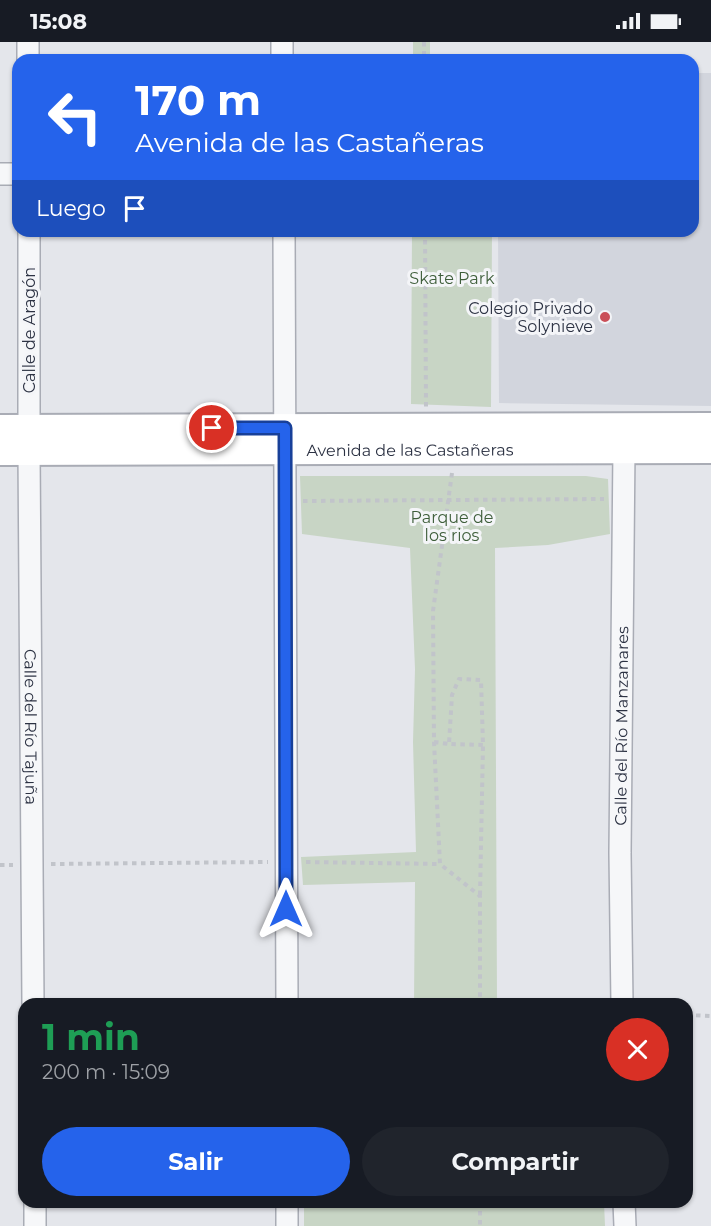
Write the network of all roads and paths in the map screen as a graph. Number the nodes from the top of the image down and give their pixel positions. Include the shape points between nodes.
1 (29, 237) edge
2 (284, 237) edge
3 (425, 237) edge
4 (711, 427) edge
5 (426, 428) junction
6 (0, 429) edge
7 (285, 439) junction
8 (29, 440) junction
9 (711, 449) edge
10 (455, 450) junction
11 (624, 450) junction
12 (0, 452) edge
13 (623, 499) junction
14 (286, 501) junction
15 (434, 742) junction
16 (448, 744) junction
17 (483, 745) junction
18 (286, 862) junction
19 (440, 864) junction
20 (32, 865) junction
21 (0, 866) edge
22 (480, 896) junction
23 (33, 998) edge
24 (287, 998) edge
25 (480, 998) edge
26 (622, 998) edge
27 (693, 1015) edge
28 (711, 1016) edge
29 (34, 1208) edge
30 (287, 1208) edge
31 (480, 1208) edge
32 (624, 1208) edge
33 (35, 1226) edge
34 (287, 1226) edge
35 (480, 1226) edge
36 (625, 1226) edge

1 - 8 street, Calle de Aragón
2 - 7 street
3 - 5 path
4 - 5 street, Avenida de las Castañeras
5 - 7 street, Avenida de las Castañeras
6 - 8 street, Avenida de las Castañeras
7 - 8 street, Avenida de las Castañeras
7 - 10 street, Avenida de las Castañeras
7 - 14 street
8 - 12 street, Avenida de las Castañeras
8 - 20 street, Calle del Río Tajuña
9 - 11 street, Avenida de las Castañeras
10 - 11 street, Avenida de las Castañeras
10 - 15 path via 433,611
11 - 13 street, Calle del Río Manzanares
13 - 14 path
13 - 26 street, Calle del Río Manzanares
14 - 18 street
15 - 16 path
15 - 19 path
16 - 17 path
16 - 17 path via 452,695 459,679 481,680
17 - 22 path
18 - 19 path
18 - 20 path
18 - 24 street
19 - 22 path
20 - 21 path
20 - 23 street, Calle del Río Tajuña
22 - 25 path
27 - 28 path
29 - 33 street
30 - 34 street
31 - 35 path
32 - 36 street

